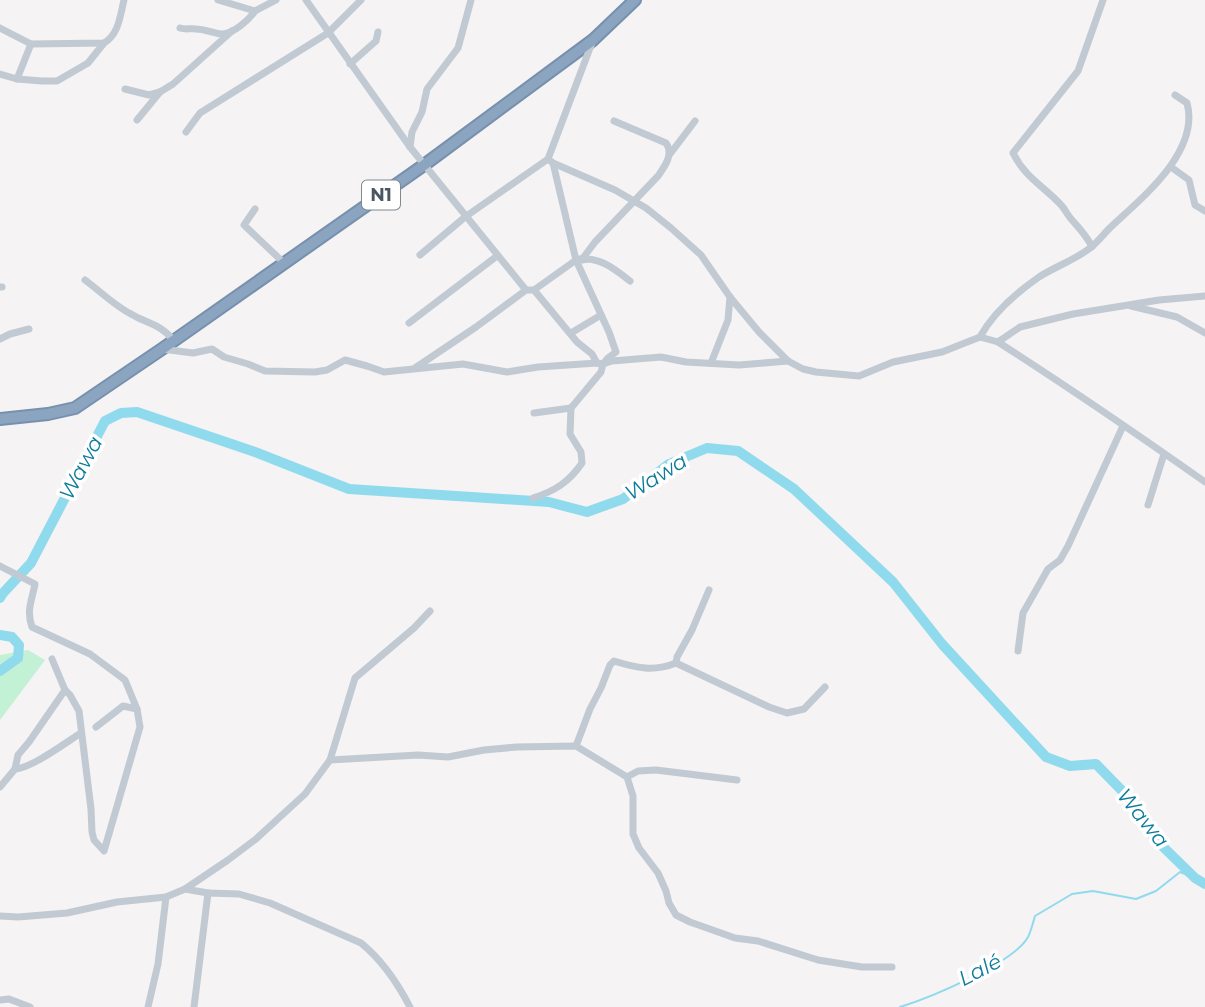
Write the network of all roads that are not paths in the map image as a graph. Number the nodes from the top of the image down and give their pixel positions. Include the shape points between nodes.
1 (124, 0) edge
2 (218, 0) edge
3 (276, 0) edge
4 (306, 0) edge
5 (361, 0) edge
6 (471, 0) edge
7 (635, 0) edge
8 (1103, 0) edge
9 (254, 12) junction
10 (0, 28) edge
11 (180, 28) dead end
12 (232, 31) junction
13 (378, 32) dead end
14 (328, 33) junction
15 (593, 40) junction
16 (104, 43) junction
17 (31, 44) junction
18 (350, 64) junction
19 (0, 74) edge
20 (17, 79) junction
21 (125, 89) dead end
22 (160, 92) junction
23 (1175, 95) dead end
24 (137, 120) dead end
25 (614, 121) dead end
26 (695, 121) dead end
27 (186, 132) dead end
28 (410, 148) junction
29 (670, 154) junction
30 (550, 161) junction
31 (424, 165) junction
32 (1171, 167) junction
33 (634, 201) junction
34 (255, 209) dead end
35 (1205, 211) edge
36 (465, 217) junction
37 (1092, 247) junction
38 (420, 255) dead end
39 (498, 256) junction
40 (579, 262) junction
41 (284, 263) junction
42 (85, 281) dead end
43 (630, 281) dead end
44 (530, 290) junction
45 (1205, 296) edge
46 (730, 297) junction
47 (1124, 305) junction
48 (601, 315) junction
49 (409, 323) dead end
50 (29, 329) dead end
51 (571, 333) junction
52 (1205, 333) edge
53 (979, 337) junction
54 (0, 340) edge
55 (173, 340) junction
56 (998, 342) junction
57 (162, 349) junction
58 (788, 361) junction
59 (711, 363) junction
60 (600, 364) junction
61 (414, 369) junction
62 (571, 408) junction
63 (534, 413) dead end
64 (0, 419) edge
65 (1123, 426) junction
66 (1164, 454) junction
67 (1205, 482) edge
68 (533, 498) dead end
69 (1148, 505) dead end
70 (0, 566) edge
71 (709, 590) dead end
72 (430, 611) dead end
73 (1018, 651) dead end
74 (52, 659) dead end
75 (676, 663) junction
76 (825, 687) dead end
77 (65, 690) junction
78 (137, 709) junction
79 (96, 727) dead end
80 (81, 733) junction
81 (576, 746) junction
82 (330, 760) junction
83 (15, 769) junction
84 (627, 777) junction
85 (737, 780) dead end
86 (0, 788) edge
87 (185, 889) junction
88 (208, 894) junction
89 (166, 897) junction
90 (0, 916) edge
91 (892, 967) dead end
92 (0, 1000) edge
93 (30, 1007) edge
94 (148, 1007) edge
95 (194, 1007) edge
96 (410, 1007) edge

1 - 16 street via 116,31
2 - 9 street
3 - 9 street
4 - 14 street
5 - 14 street
6 - 28 street via 458,48 427,89
7 - 15 highway, N1
8 - 37 street via 1079,71 1013,152
9 - 12 street
10 - 17 street
11 - 12 street via 223,34
12 - 22 street
13 - 18 street via 376,41
14 - 18 street
14 - 27 street via 200,113
15 - 30 street
15 - 31 highway, N1
16 - 17 street
16 - 20 street via 88,63 57,81
17 - 20 street
18 - 28 street
19 - 20 street
21 - 22 street
22 - 24 street
23 - 32 street via 1187,103 1190,115 1182,148
25 - 29 street via 666,143
26 - 29 street
28 - 31 street
29 - 33 street via 658,176
30 - 33 street
30 - 36 street
30 - 40 street
31 - 36 street
31 - 41 highway, N1
32 - 35 street via 1189,180 1195,205
32 - 37 street
33 - 40 street
33 - 46 street via 701,255
34 - 41 street via 244,225
36 - 38 street
36 - 39 street
37 - 53 street via 1038,278 1003,306
39 - 44 street
39 - 49 street
40 - 43 street via 593,258
40 - 44 street
40 - 48 street
41 - 55 highway, N1
42 - 55 street via 130,314 169,333
44 - 51 street
44 - 61 street
45 - 47 street
46 - 58 street
46 - 59 street via 728,320
47 - 52 street via 1177,317
47 - 56 street via 1020,327
48 - 51 street
48 - 60 street via 616,352
50 - 54 street
51 - 60 street
53 - 56 street
53 - 58 street via 859,376 816,372
55 - 57 highway, N1
56 - 65 street
57 - 61 street via 193,353 212,349 265,371 315,373 345,360 384,372
57 - 64 highway, N1 via 75,408
58 - 59 street
59 - 60 street via 661,357
60 - 61 street via 507,372 463,364
60 - 62 street via 601,372
62 - 63 street
62 - 68 street via 570,434 582,463 554,491
65 - 66 street
65 - 73 street via 1068,546 1048,569 1023,613
66 - 67 street
66 - 69 street
70 - 78 street via 36,585 29,607 32,627 90,654 124,680
71 - 75 street
72 - 82 street via 355,678
74 - 77 street
75 - 76 street via 787,713 804,709
75 - 81 street via 654,669 610,665
77 - 80 street via 79,711
77 - 83 street via 18,755
78 - 79 street via 123,706
78 - 80 street via 140,727 104,851 92,832
80 - 83 street
81 - 82 street via 495,749 448,757
81 - 84 street
82 - 87 street via 305,794 256,839
83 - 86 street
84 - 85 street via 656,770
84 - 91 street via 633,796 633,834 658,873 676,915 735,938 818,960
87 - 88 street
87 - 89 street
88 - 95 street
88 - 96 street via 239,894 270,903 361,943
89 - 90 street via 67,913
89 - 94 street
92 - 93 street

